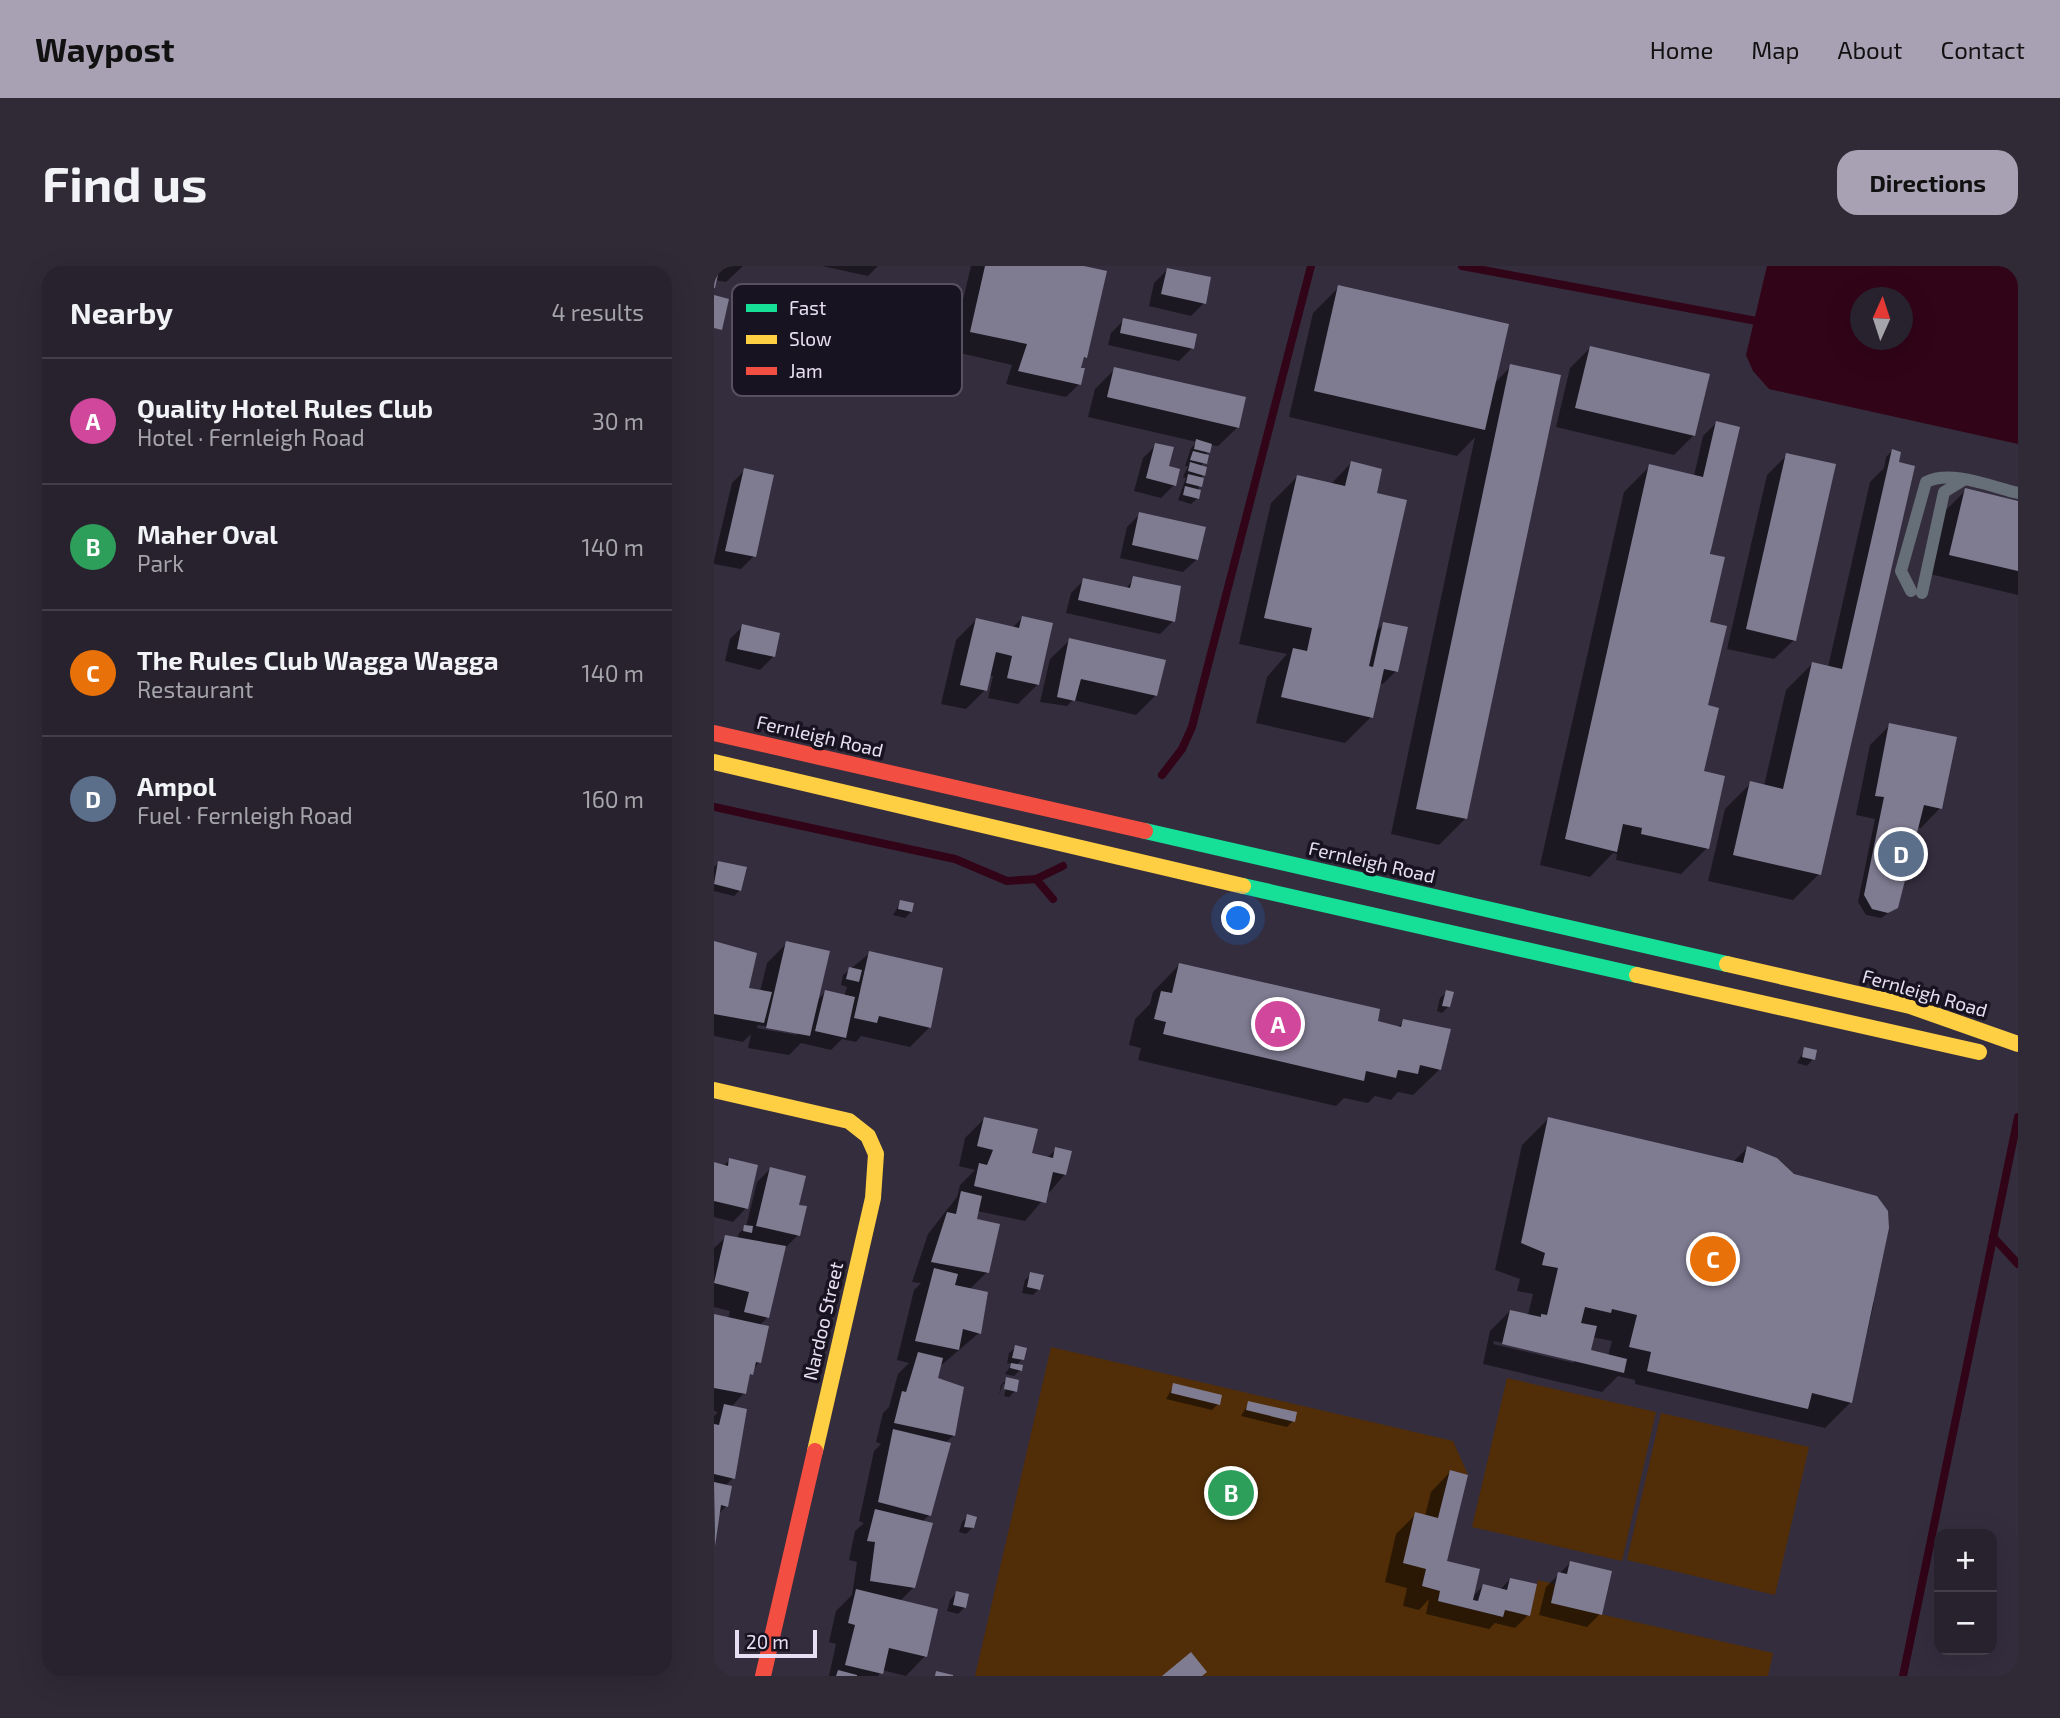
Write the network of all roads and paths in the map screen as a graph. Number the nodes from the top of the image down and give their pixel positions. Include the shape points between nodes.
1 (1964, 480) junction
2 (2018, 493) edge
3 (714, 733) edge
4 (714, 762) edge
5 (2018, 1044) edge
6 (1991, 1055) dead end
7 (714, 1090) edge
8 (763, 1676) edge

1 - 1 lane via 1932,479 1922,488 1901,571 1917,592 1944,492
1 - 2 lane
3 - 5 street, Fernleigh Road via 1910,1006
4 - 6 street
7 - 8 street, Nardoo Street via 849,1121 863,1129 877,1157 873,1198

